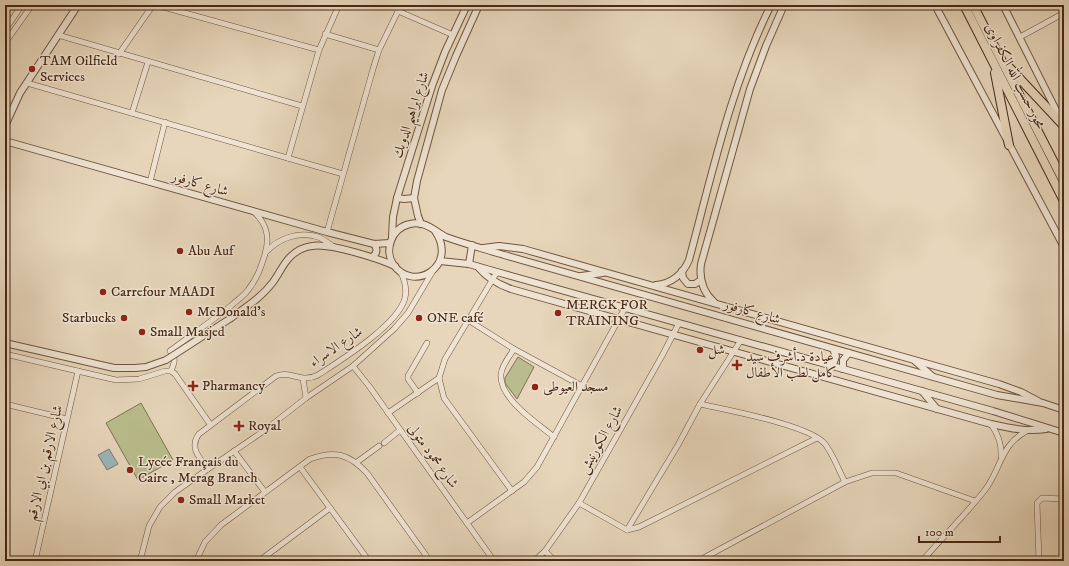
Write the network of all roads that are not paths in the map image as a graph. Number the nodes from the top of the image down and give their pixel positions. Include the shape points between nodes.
1 (22, 5) edge
2 (32, 5) edge
3 (78, 5) edge
4 (155, 5) edge
5 (339, 5) edge
6 (401, 5) edge
7 (467, 5) edge
8 (479, 5) edge
9 (771, 5) edge
10 (784, 5) edge
11 (935, 5) edge
12 (964, 5) edge
13 (973, 5) edge
14 (1002, 5) edge
15 (398, 11) junction
16 (1064, 13) edge
17 (5, 30) edge
18 (325, 34) junction
19 (58, 35) junction
20 (453, 35) junction
21 (1020, 37) junction
22 (5, 43) edge
23 (318, 50) junction
24 (379, 50) junction
25 (120, 54) junction
26 (996, 60) junction
27 (148, 62) junction
28 (27, 83) junction
29 (302, 106) junction
30 (132, 113) junction
31 (165, 122) junction
32 (1064, 125) edge
33 (5, 126) edge
34 (5, 141) edge
35 (1009, 145) junction
36 (288, 158) junction
37 (343, 174) junction
38 (150, 182) junction
39 (1064, 182) edge
40 (397, 198) junction
41 (414, 198) junction
42 (1064, 202) edge
43 (254, 211) junction
44 (421, 224) junction
45 (327, 232) junction
46 (435, 232) junction
47 (391, 240) junction
48 (374, 244) junction
49 (472, 245) junction
50 (1064, 247) edge
51 (335, 248) junction
52 (482, 248) junction
53 (265, 253) junction
54 (372, 258) junction
55 (440, 261) junction
56 (469, 264) junction
57 (395, 266) junction
58 (478, 267) junction
59 (434, 270) junction
60 (400, 271) junction
61 (682, 271) junction
62 (497, 272) junction
63 (607, 272) junction
64 (578, 276) junction
65 (492, 280) junction
66 (701, 280) junction
67 (653, 286) junction
68 (715, 304) junction
69 (625, 308) junction
70 (760, 316) junction
71 (618, 319) junction
72 (468, 320) junction
73 (679, 323) junction
74 (770, 330) junction
75 (673, 335) junction
76 (741, 340) junction
77 (5, 343) edge
78 (427, 343) dead end
79 (514, 349) junction
80 (833, 349) junction
81 (733, 351) junction
82 (849, 353) junction
83 (5, 354) edge
84 (913, 360) junction
85 (829, 365) junction
86 (353, 366) junction
87 (844, 369) junction
88 (78, 370) junction
89 (171, 371) junction
90 (933, 377) junction
91 (439, 378) junction
92 (303, 379) junction
93 (582, 386) junction
94 (922, 391) junction
95 (418, 393) junction
96 (306, 398) junction
97 (5, 404) edge
98 (700, 404) junction
99 (1043, 404) junction
100 (937, 409) junction
101 (1064, 410) edge
102 (388, 413) junction
103 (67, 419) junction
104 (210, 424) junction
105 (991, 424) junction
106 (1048, 428) junction
107 (400, 430) junction
108 (1029, 430) junction
109 (1064, 433) edge
110 (554, 437) junction
111 (818, 438) junction
112 (384, 443) dead end
113 (379, 446) dead end
114 (234, 451) junction
115 (1001, 460) junction
116 (358, 462) junction
117 (300, 467) junction
118 (208, 469) junction
119 (845, 482) junction
120 (512, 490) junction
121 (265, 492) junction
122 (1064, 499) edge
123 (975, 501) junction
124 (580, 503) junction
125 (330, 508) junction
126 (467, 524) junction
127 (627, 530) junction
128 (545, 551) junction
129 (35, 561) edge
130 (140, 561) edge
131 (196, 561) edge
132 (259, 561) edge
133 (369, 561) edge
134 (430, 561) edge
135 (494, 561) edge
136 (534, 561) edge
137 (555, 561) edge
138 (698, 561) edge
139 (922, 561) edge
140 (1039, 561) edge

1 - 17 street
2 - 22 street
3 - 19 street
4 - 23 street
4 - 25 street
5 - 18 street
6 - 15 street
7 - 20 street, شارع ابراهيم الدوبك
8 - 41 street, شارع ابراهيم الدوبك via 440,96
9 - 61 street via 738,85 688,260
10 - 66 street via 743,111 701,264
11 - 35 street
12 - 26 main road, محور حسب الله الكفراوى
13 - 26 main road, محور حسب الله الكفراوى
14 - 21 street
15 - 20 street
15 - 24 street
16 - 21 street
18 - 23 street
18 - 24 street
19 - 25 street
19 - 28 street
20 - 40 street, شارع ابراهيم الدوبك via 432,86
21 - 32 street
23 - 29 street
24 - 37 street
25 - 27 street
26 - 32 main road
26 - 35 main road
26 - 39 main road, محور حسب الله الكفراوى
26 - 42 main road, محور حسب الله الكفراوى
27 - 29 street
27 - 30 street
28 - 30 street
28 - 33 street via 14,104
29 - 36 street
30 - 31 street
31 - 36 street
31 - 38 street
34 - 38 street, شارع كارفور
35 - 50 street
36 - 37 street
37 - 45 street
38 - 43 street, شارع كارفور
40 - 41 street
40 - 47 street, شارع ابراهيم الدوبك
41 - 44 street, شارع ابراهيم الدوبك
43 - 45 street, شارع كارفور
43 - 53 street via 268,235
44 - 46 street
44 - 47 street via 408,224 402,227
45 - 48 street, شارع كارفور
46 - 49 street, شارع كارفور
46 - 55 street via 442,246
47 - 48 street, شارع كارفور
47 - 57 street via 390,255
48 - 54 street via 376,252
49 - 52 street, شارع كارفور
49 - 56 street
51 - 53 street via 320,238 301,235 273,245
51 - 54 street
51 - 77 street, bridge via 320,245 296,252 262,294 231,318 166,360 151,365 125,369 109,367
52 - 63 street via 515,247
52 - 64 street, شارع كارفور
53 - 89 street via 257,277 245,294 171,350 174,358
54 - 57 street
55 - 56 street
55 - 59 street
56 - 58 street
57 - 60 street
58 - 62 street
58 - 65 street
59 - 60 street via 421,276 406,275
59 - 86 street, شارع الاسراء via 408,313
60 - 92 street, شارع الاسراء via 406,293 401,306 393,316 374,336 354,351 314,377
61 - 66 street via 683,278 688,284 695,284
61 - 67 street via 672,280
62 - 65 street
62 - 69 street
63 - 64 street
63 - 67 street
64 - 74 street, شارع كارفور
65 - 71 street via 511,289
65 - 72 street
66 - 68 street via 704,290
67 - 68 street
68 - 70 street
69 - 71 street
69 - 73 street
70 - 74 street
70 - 84 street
71 - 75 street
71 - 93 street
72 - 79 street
72 - 91 street via 445,360
73 - 75 street, شارع الكورنيش
73 - 76 street
74 - 80 street, شارع كارفور
75 - 81 street
75 - 124 street, شارع الكورنيش
76 - 81 street
76 - 85 street
78 - 95 street via 408,376
79 - 93 street
79 - 110 street via 501,373 504,387 519,409
80 - 82 street, شارع كارفور
80 - 85 street via 836,356 834,362
81 - 98 street
81 - 100 street
82 - 87 street via 843,360
82 - 90 street, شارع كارفور
83 - 88 street
84 - 90 street
84 - 99 street via 1005,386
85 - 87 street
86 - 96 street, شارع الاسراء
86 - 102 street, شارع محمود متولى
87 - 94 street
88 - 89 street via 124,380 140,379
88 - 103 street, شارع الارقم بن ابي الارقم
89 - 104 street
90 - 99 street, شارع كارفور via 997,395
91 - 95 street
91 - 120 street via 444,398
92 - 96 street
92 - 104 street, شارع الاسراء via 285,374 276,376
93 - 110 street
94 - 100 street
94 - 106 street
95 - 102 street
96 - 114 street, شارع الاسراء
97 - 103 street
98 - 111 street via 778,423
98 - 127 street
99 - 101 street, شارع كارفور
100 - 105 street
102 - 107 street, شارع محمود متولى
103 - 129 street, شارع الارقم بن ابي الارقم
104 - 118 street, شارع الاسراء via 199,434 194,444 197,454
105 - 108 street
105 - 115 street via 1000,444
106 - 108 street
106 - 109 street
107 - 112 street
107 - 126 street, شارع محمود متولى
108 - 115 street via 1012,442
110 - 120 street via 537,467 524,482
111 - 119 street via 825,444
111 - 127 street via 639,527
113 - 116 street
114 - 118 street, شارع الاسراء
114 - 121 street
115 - 123 street via 991,482
116 - 117 street via 346,456 322,455 310,459
116 - 134 street
117 - 121 street
117 - 125 street
118 - 130 street, شارع الاسراء via 174,492 160,507 148,526
119 - 123 street via 872,473 896,473
119 - 138 street
120 - 126 street
121 - 131 street via 221,525 205,542
122 - 140 street via 1042,498 1038,503
123 - 139 street
124 - 127 street
124 - 128 street, شارع الكورنيش
125 - 132 street
125 - 133 street
126 - 135 street, شارع محمود متولى
128 - 136 street, شارع الكورنيش
128 - 137 street

